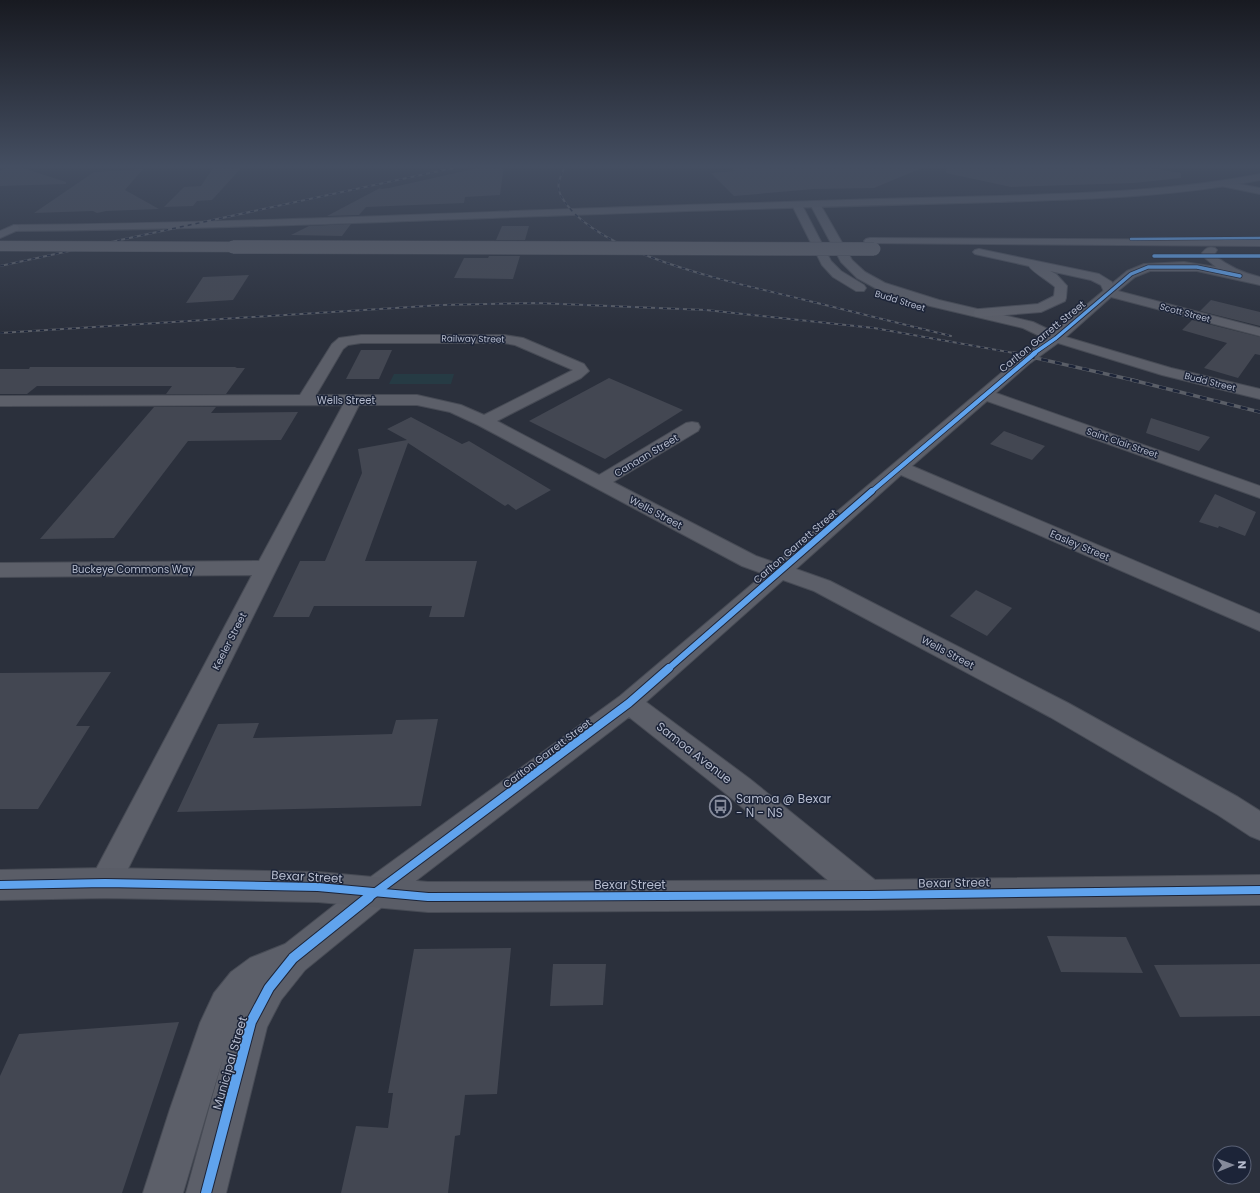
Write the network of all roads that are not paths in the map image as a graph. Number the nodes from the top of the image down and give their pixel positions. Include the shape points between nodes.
1 (323, 221) edge
2 (805, 221) edge
3 (824, 221) edge
4 (0, 226) edge
5 (14, 228) junction
6 (0, 235) edge
7 (0, 239) edge
8 (1260, 243) edge
9 (872, 245) junction
10 (0, 246) edge
11 (1211, 250) junction
12 (1260, 251) edge
13 (1013, 258) junction
14 (1240, 276) junction
15 (1260, 281) edge
16 (1110, 293) junction
17 (980, 313) junction
18 (1260, 332) edge
19 (1051, 336) junction
20 (1260, 394) edge
21 (985, 395) junction
22 (305, 400) junction
23 (354, 400) junction
24 (0, 401) edge
25 (484, 421) junction
26 (692, 427) dead end
27 (900, 468) junction
28 (600, 482) junction
29 (1260, 492) edge
30 (266, 568) junction
31 (0, 570) edge
32 (780, 572) junction
33 (1260, 623) edge
34 (630, 703) junction
35 (1260, 827) edge
36 (105, 883) junction
37 (0, 885) edge
38 (1260, 890) edge
39 (376, 892) junction
40 (869, 895) junction
41 (293, 958) junction
42 (163, 1193) edge
43 (206, 1193) edge

1 - 5 main road
2 - 19 street, Budd Street via 826,263 837,274 861,288 914,307 1023,333
3 - 17 street, Budd Street via 847,262 861,275 905,295
4 - 5 main road
5 - 6 main road
7 - 9 main road
8 - 9 main road
9 - 10 main road, bridge
9 - 11 main road
9 - 13 main road via 974,252
11 - 12 main road
11 - 14 street via 1208,253 1212,259
13 - 16 main road via 1095,277 1109,286
13 - 17 main road via 1034,266 1052,277 1061,286 1060,298 1041,308
14 - 15 street
14 - 16 street, Carlton Garrett Street via 1191,266 1148,267 1131,274
16 - 18 street, Scott Street
16 - 19 street, Carlton Garrett Street
17 - 19 street, Budd Street via 1028,325
19 - 20 street, Budd Street via 1167,372
19 - 21 street, Carlton Garrett Street
21 - 27 street, Carlton Garrett Street
21 - 29 street, Saint Clair Street
22 - 23 street, Wells Street
22 - 24 street, Wells Street
22 - 25 street, Railway Street via 337,347 344,341 386,338 504,339 518,341 579,367 581,371 576,375
23 - 25 street, Wells Street via 417,400 455,408
23 - 30 street, Keeler Street
25 - 28 street, Wells Street
26 - 28 street, Canaan Street
27 - 32 street, Carlton Garrett Street
27 - 33 street, Easley Street
28 - 32 street, Wells Street via 749,561
30 - 31 street, Buckeye Commons Way
30 - 36 street, Keeler Street
32 - 34 street, Carlton Garrett Street
32 - 35 street, Wells Street via 822,586 1059,710 1228,806
34 - 39 street, Carlton Garrett Street
34 - 40 street, Samoa Avenue via 740,788
36 - 37 main road, Bexar Street
36 - 39 main road, Bexar Street via 318,887
38 - 40 main road, Bexar Street
39 - 40 main road, Bexar Street via 428,897
39 - 41 street, Municipal Street
41 - 42 street, Municipal Street via 273,964 254,975 237,990 224,1010 188,1108
41 - 43 street, Municipal Street via 269,988 251,1022

